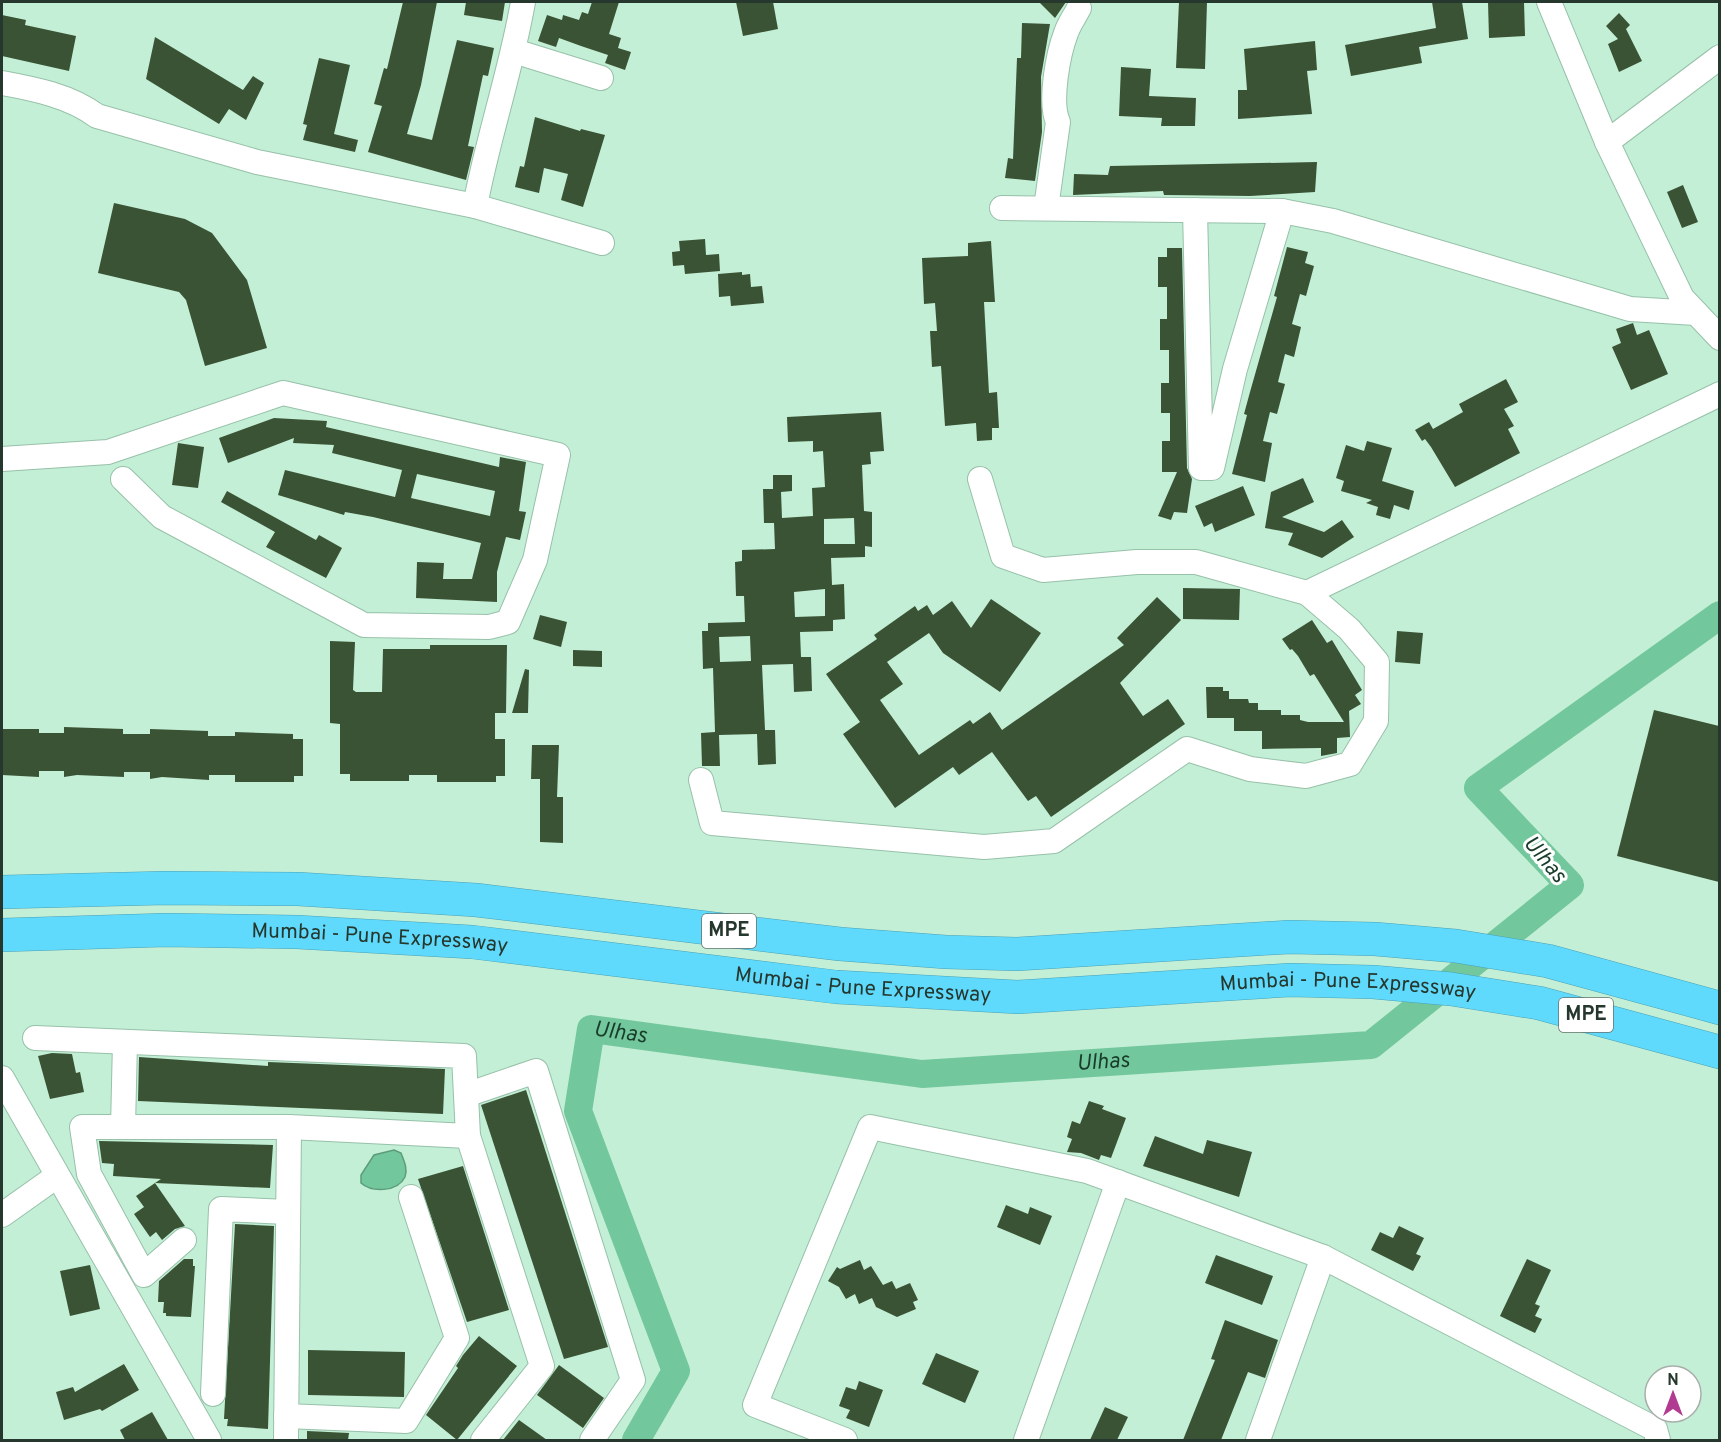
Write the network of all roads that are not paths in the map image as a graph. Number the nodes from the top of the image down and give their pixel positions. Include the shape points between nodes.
1 (523, 2) edge
2 (1550, 2) edge
3 (1079, 8) dead end
4 (514, 51) junction
5 (1719, 57) edge
6 (600, 78) dead end
7 (2, 82) edge
8 (1607, 142) junction
9 (475, 206) junction
10 (1002, 208) dead end
11 (1046, 208) junction
12 (1195, 210) junction
13 (1282, 211) junction
14 (602, 243) dead end
15 (1696, 313) junction
16 (1719, 338) edge
17 (1719, 394) edge
18 (2, 459) edge
19 (123, 479) dead end
20 (980, 479) dead end
21 (1307, 593) junction
22 (701, 780) dead end
23 (2, 892) edge
24 (2, 935) edge
25 (1719, 1008) edge
26 (35, 1038) dead end
27 (125, 1042) junction
28 (1719, 1052) edge
29 (2, 1078) edge
30 (466, 1095) junction
31 (123, 1127) junction
32 (289, 1127) junction
33 (468, 1136) junction
34 (57, 1176) junction
35 (1118, 1182) junction
36 (411, 1197) dead end
37 (288, 1212) junction
38 (2, 1215) edge
39 (184, 1240) dead end
40 (1323, 1257) junction
41 (213, 1394) dead end
42 (286, 1416) junction
43 (209, 1440) edge
44 (286, 1440) edge
45 (483, 1440) edge
46 (592, 1440) edge
47 (845, 1440) edge
48 (1026, 1440) edge
49 (1258, 1440) edge
50 (1658, 1440) edge

1 - 4 street
2 - 8 street
3 - 11 street via 1066,32 1058,66 1054,112 1058,122
4 - 6 street
4 - 9 street via 486,147
5 - 8 street
7 - 9 street via 81,104 97,117 258,162
8 - 15 street via 1682,298
9 - 14 street
10 - 11 street
11 - 12 street
12 - 13 street
12 - 13 street via 1201,468 1212,468 1235,369
13 - 15 street via 1333,221 1630,309
15 - 16 street
17 - 21 street
18 - 19 street via 108,452 283,393 558,455 535,560 508,622 489,627 364,625 162,518
20 - 21 street via 1003,556 1043,570 1137,562 1196,562
21 - 22 street via 1349,629 1377,662 1376,721 1350,764 1306,776 1250,769 1187,749 1054,842 984,847 712,823
23 - 25 highway, Mumbai - Pune Expressway / MPE via 276,889 441,898 840,944 969,953 1017,954 1289,937 1375,939 1456,946 1546,961
24 - 28 highway, Mumbai - Pune Expressway / MPE via 166,930 297,932 461,942 836,987 1007,996 1290,980 1382,982 1539,1003
26 - 27 street
27 - 30 street via 464,1056
27 - 31 street
29 - 34 street
30 - 33 street
30 - 46 street via 536,1071 633,1380
31 - 32 street
31 - 39 street via 82,1127 89,1174 144,1275
32 - 33 street
32 - 37 street
33 - 45 street via 542,1366
34 - 38 street
34 - 43 street
35 - 40 street
35 - 47 street via 1087,1171 870,1127 755,1405
35 - 48 street
36 - 42 street via 457,1338 406,1421
37 - 41 street via 221,1209
37 - 42 street
40 - 49 street
40 - 50 street via 1655,1429
42 - 44 street

